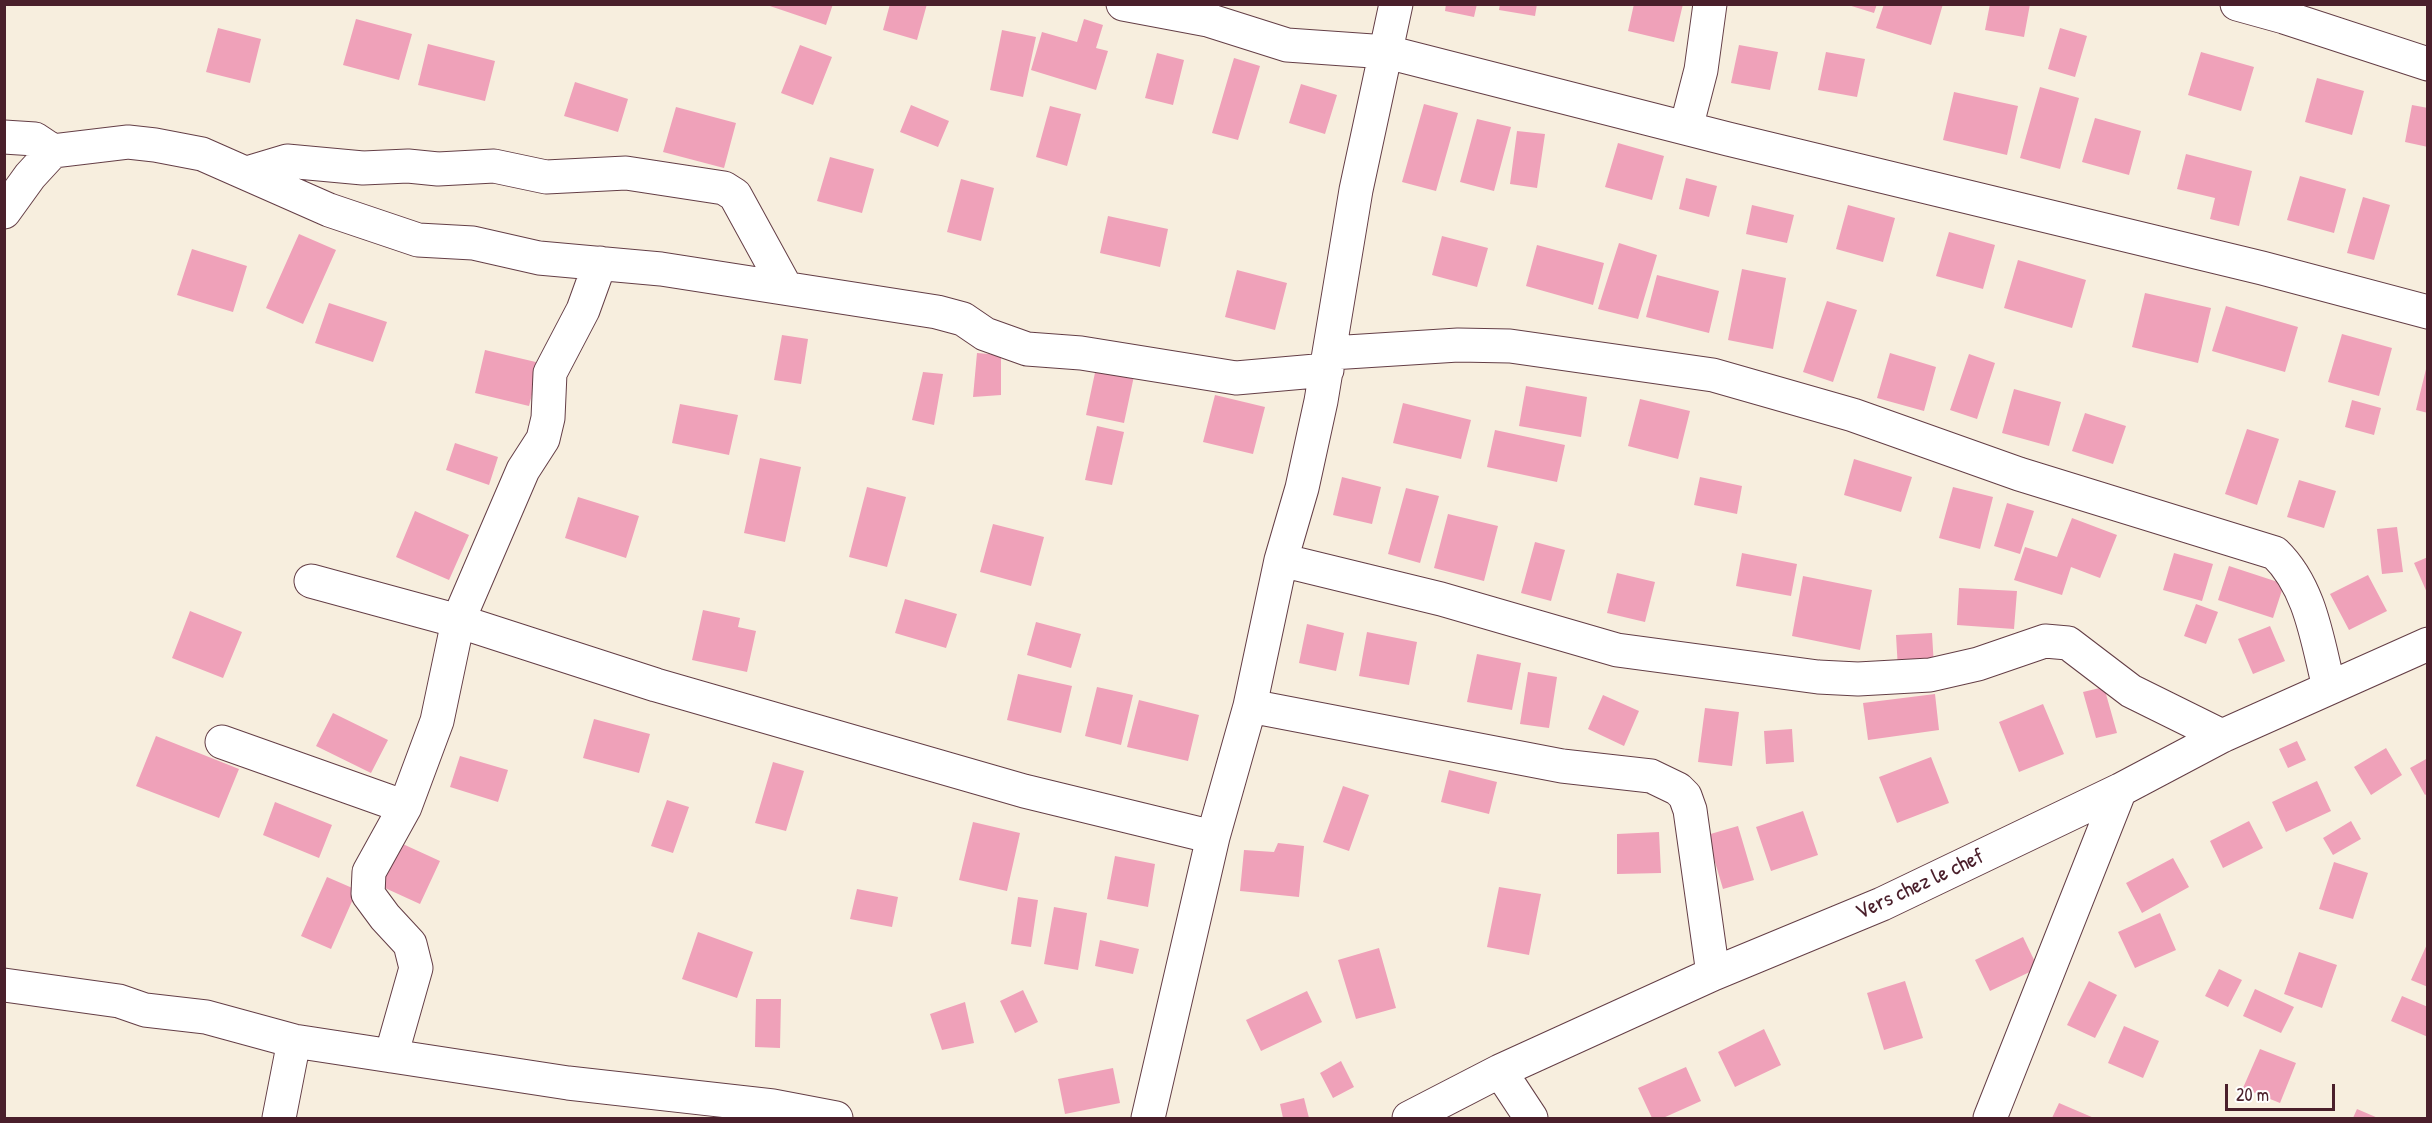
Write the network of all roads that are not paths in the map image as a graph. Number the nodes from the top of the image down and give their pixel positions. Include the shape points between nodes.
1 (1123, 4) edge
2 (1396, 4) edge
3 (1710, 4) edge
4 (2237, 4) edge
5 (1387, 52) junction
6 (2427, 64) edge
7 (1686, 128) junction
8 (4, 137) edge
9 (53, 151) junction
10 (247, 173) junction
11 (4, 212) edge
12 (600, 263) junction
13 (786, 288) junction
14 (2427, 312) edge
15 (1329, 362) junction
16 (1281, 560) junction
17 (311, 581) dead end
18 (458, 621) junction
19 (2427, 644) edge
20 (2329, 687) junction
21 (1250, 706) junction
22 (2222, 736) junction
23 (222, 742) dead end
24 (2120, 790) junction
25 (405, 807) junction
26 (1213, 837) junction
27 (1713, 974) junction
28 (4, 985) edge
29 (294, 1041) junction
30 (391, 1056) junction
31 (1500, 1071) junction
32 (279, 1119) edge
33 (836, 1119) edge
34 (1148, 1119) edge
35 (1409, 1119) edge
36 (1531, 1119) edge
37 (1990, 1119) edge

1 - 5 street via 1208,20 1287,45
2 - 5 street
3 - 7 street via 1701,70
4 - 6 street
5 - 7 street
5 - 15 street via 1356,190
7 - 14 street
8 - 9 street via 35,139
9 - 10 street via 140,142 202,154
9 - 11 street
10 - 12 street via 329,210 418,240 473,243 523,256
10 - 13 street via 287,161 438,170 494,166 546,177 626,172 724,189 735,195
12 - 13 street
12 - 18 street via 583,310 550,373 543,439 523,470
13 - 15 street via 937,312 963,319 985,334 1028,349 1081,353 1236,378
15 - 16 street via 1302,488
15 - 20 street via 1458,345 1510,346 1713,375 1853,415 2019,474 2275,553 2291,568 2310,610
16 - 21 street
16 - 22 street via 1441,599 1617,650 1818,677 1858,680 1930,675 2056,640 2068,643 2131,690
17 - 18 street
18 - 25 street via 438,721
18 - 26 street via 656,685 1024,791
19 - 20 street, Vers chez le chef
20 - 22 street, Vers chez le chef
21 - 26 street
21 - 27 street via 1562,766 1651,776 1667,782 1685,796 1690,810
22 - 24 street, Vers chez le chef
23 - 25 street
24 - 27 street, Vers chez le chef via 1882,904
24 - 37 street
25 - 30 street via 369,872 367,886 368,894 410,944 415,957 416,968
26 - 34 street
27 - 31 street, Vers chez le chef
28 - 29 street via 119,1001 153,1012 206,1017
29 - 30 street
29 - 32 street
30 - 33 street via 568,1083 773,1106
31 - 35 street, Vers chez le chef
31 - 36 street

